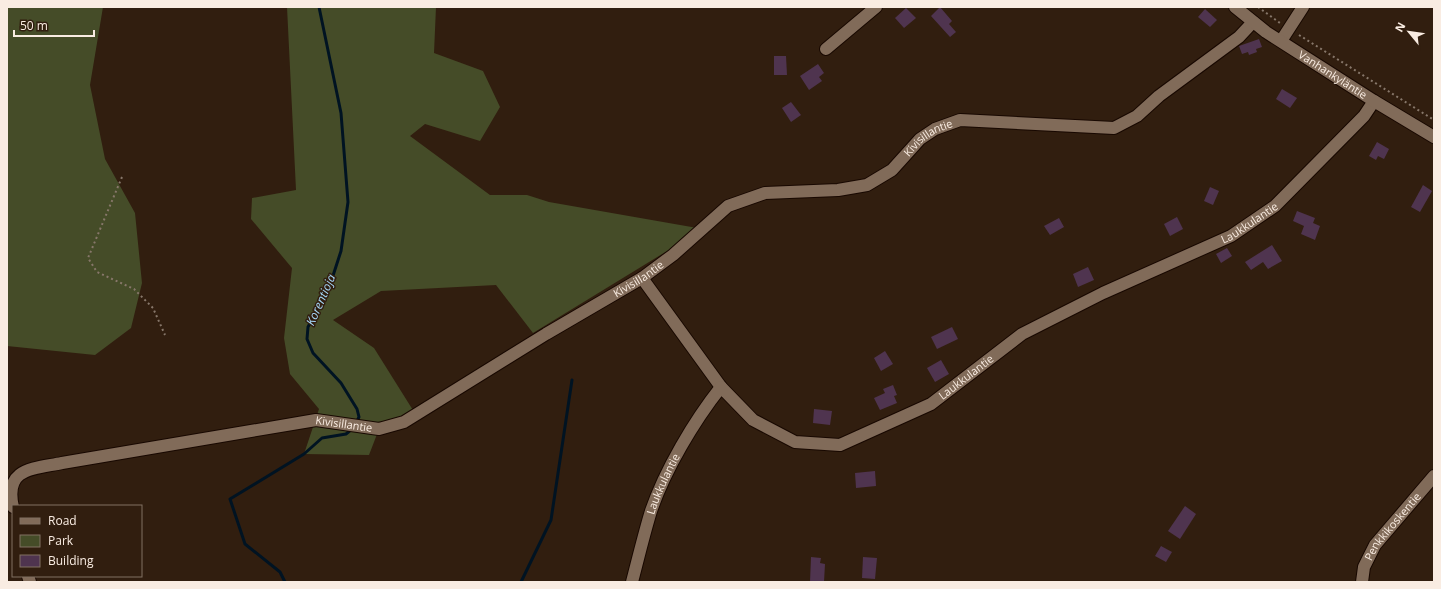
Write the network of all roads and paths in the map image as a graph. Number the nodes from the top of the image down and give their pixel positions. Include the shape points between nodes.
1 (876, 7) edge
2 (1235, 7) edge
3 (1258, 7) edge
4 (1303, 7) edge
5 (1253, 22) junction
6 (1289, 29) junction
7 (1281, 41) junction
8 (826, 49) dead end
9 (1374, 101) junction
10 (1434, 120) edge
11 (1434, 137) edge
12 (122, 177) dead end
13 (642, 278) junction
14 (165, 335) dead end
15 (721, 387) junction
16 (1434, 476) edge
17 (12, 505) edge
18 (632, 582) edge
19 (1362, 582) edge

1 - 8 street
2 - 5 street, Vanhankyläntie
3 - 6 path
4 - 6 street
5 - 7 street, Vanhankyläntie
5 - 13 street, Kivisillantie via 1239,37 1159,96 1137,116 1114,128 960,120 936,129 920,139 892,170 867,185 838,190 765,193 728,206 673,255
6 - 7 street
6 - 10 path
7 - 9 street, Vanhankyläntie
9 - 11 street, Vanhankyläntie
9 - 15 street, Laukkulantie via 1364,116 1275,206 1231,236 1103,292 1022,334 931,404 840,445 795,442 753,420
12 - 14 path via 88,258 97,272 134,289 153,308
13 - 15 street
13 - 17 street, Kivisillantie via 404,422 379,429 316,420 62,462 24,471 12,482 10,495
15 - 18 street, Laukkulantie via 678,453 660,489
16 - 19 street, Penkkikoskentie via 1375,545 1364,567

